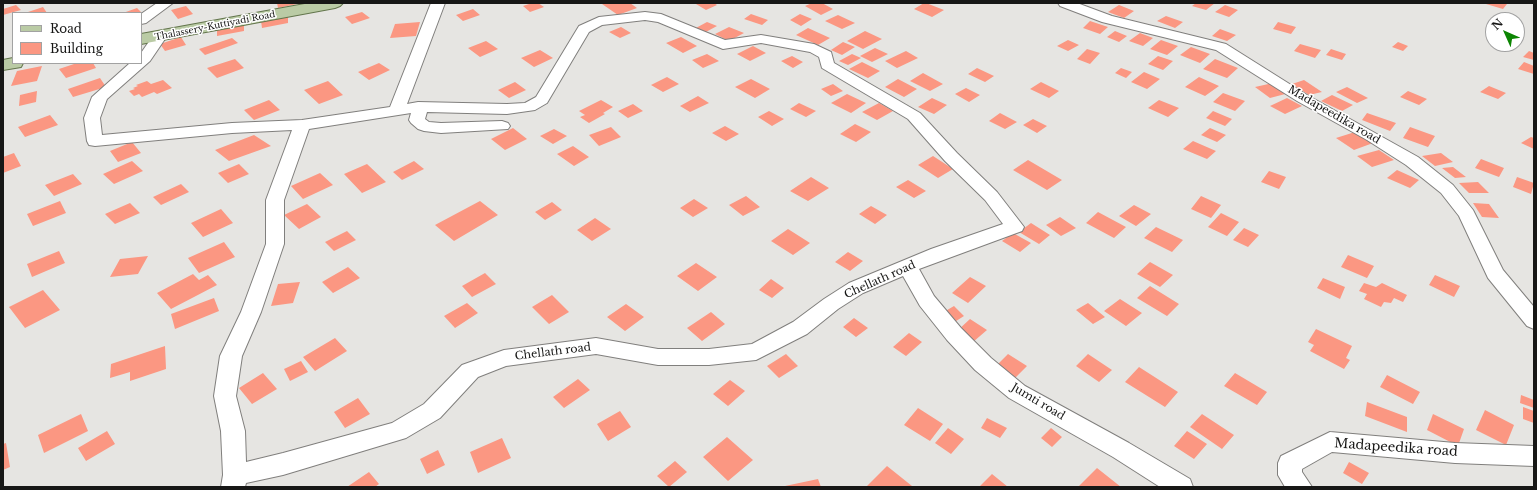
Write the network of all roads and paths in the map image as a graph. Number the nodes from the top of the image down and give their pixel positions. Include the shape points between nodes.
1 (166, 3) edge
2 (336, 3) edge
3 (438, 3) edge
4 (1065, 3) edge
5 (665, 4) dead end
6 (653, 17) junction
7 (142, 19) edge
8 (160, 36) junction
9 (142, 38) edge
10 (142, 60) edge
11 (138, 64) edge
12 (420, 107) junction
13 (397, 110) junction
14 (302, 124) junction
15 (502, 126) dead end
16 (908, 267) junction
17 (1534, 321) edge
18 (1534, 456) edge
19 (234, 481) edge
20 (1181, 487) edge
21 (1300, 487) edge

1 - 7 street
2 - 8 main road, Thalassery-Kuttiyadi Road
3 - 13 street
4 - 17 street, Madapeedika road via 1107,19 1221,47 1302,98 1412,161 1447,188 1467,214 1495,273
5 - 6 street
6 - 12 street via 600,21 584,29 542,100 529,107
6 - 16 street, Chellath road via 661,18 724,45 761,39 814,48 826,55 827,65 914,116 991,196 1015,227
8 - 9 main road, Thalassery-Kuttiyadi Road
8 - 10 street
11 - 14 street via 100,97 92,118 95,141
12 - 13 street
12 - 15 street via 418,120 424,126
13 - 14 street
14 - 19 street via 275,200 275,244 251,312 231,356 225,396 233,431
16 - 19 street, Chellath road via 856,288 800,328 756,352 709,357 658,357 596,346 504,358 470,371 432,411 398,431
16 - 20 street, Jumti road via 927,301 982,364 1017,392
18 - 21 street, Madapeedika road via 1455,453 1330,442 1290,463 1290,475

